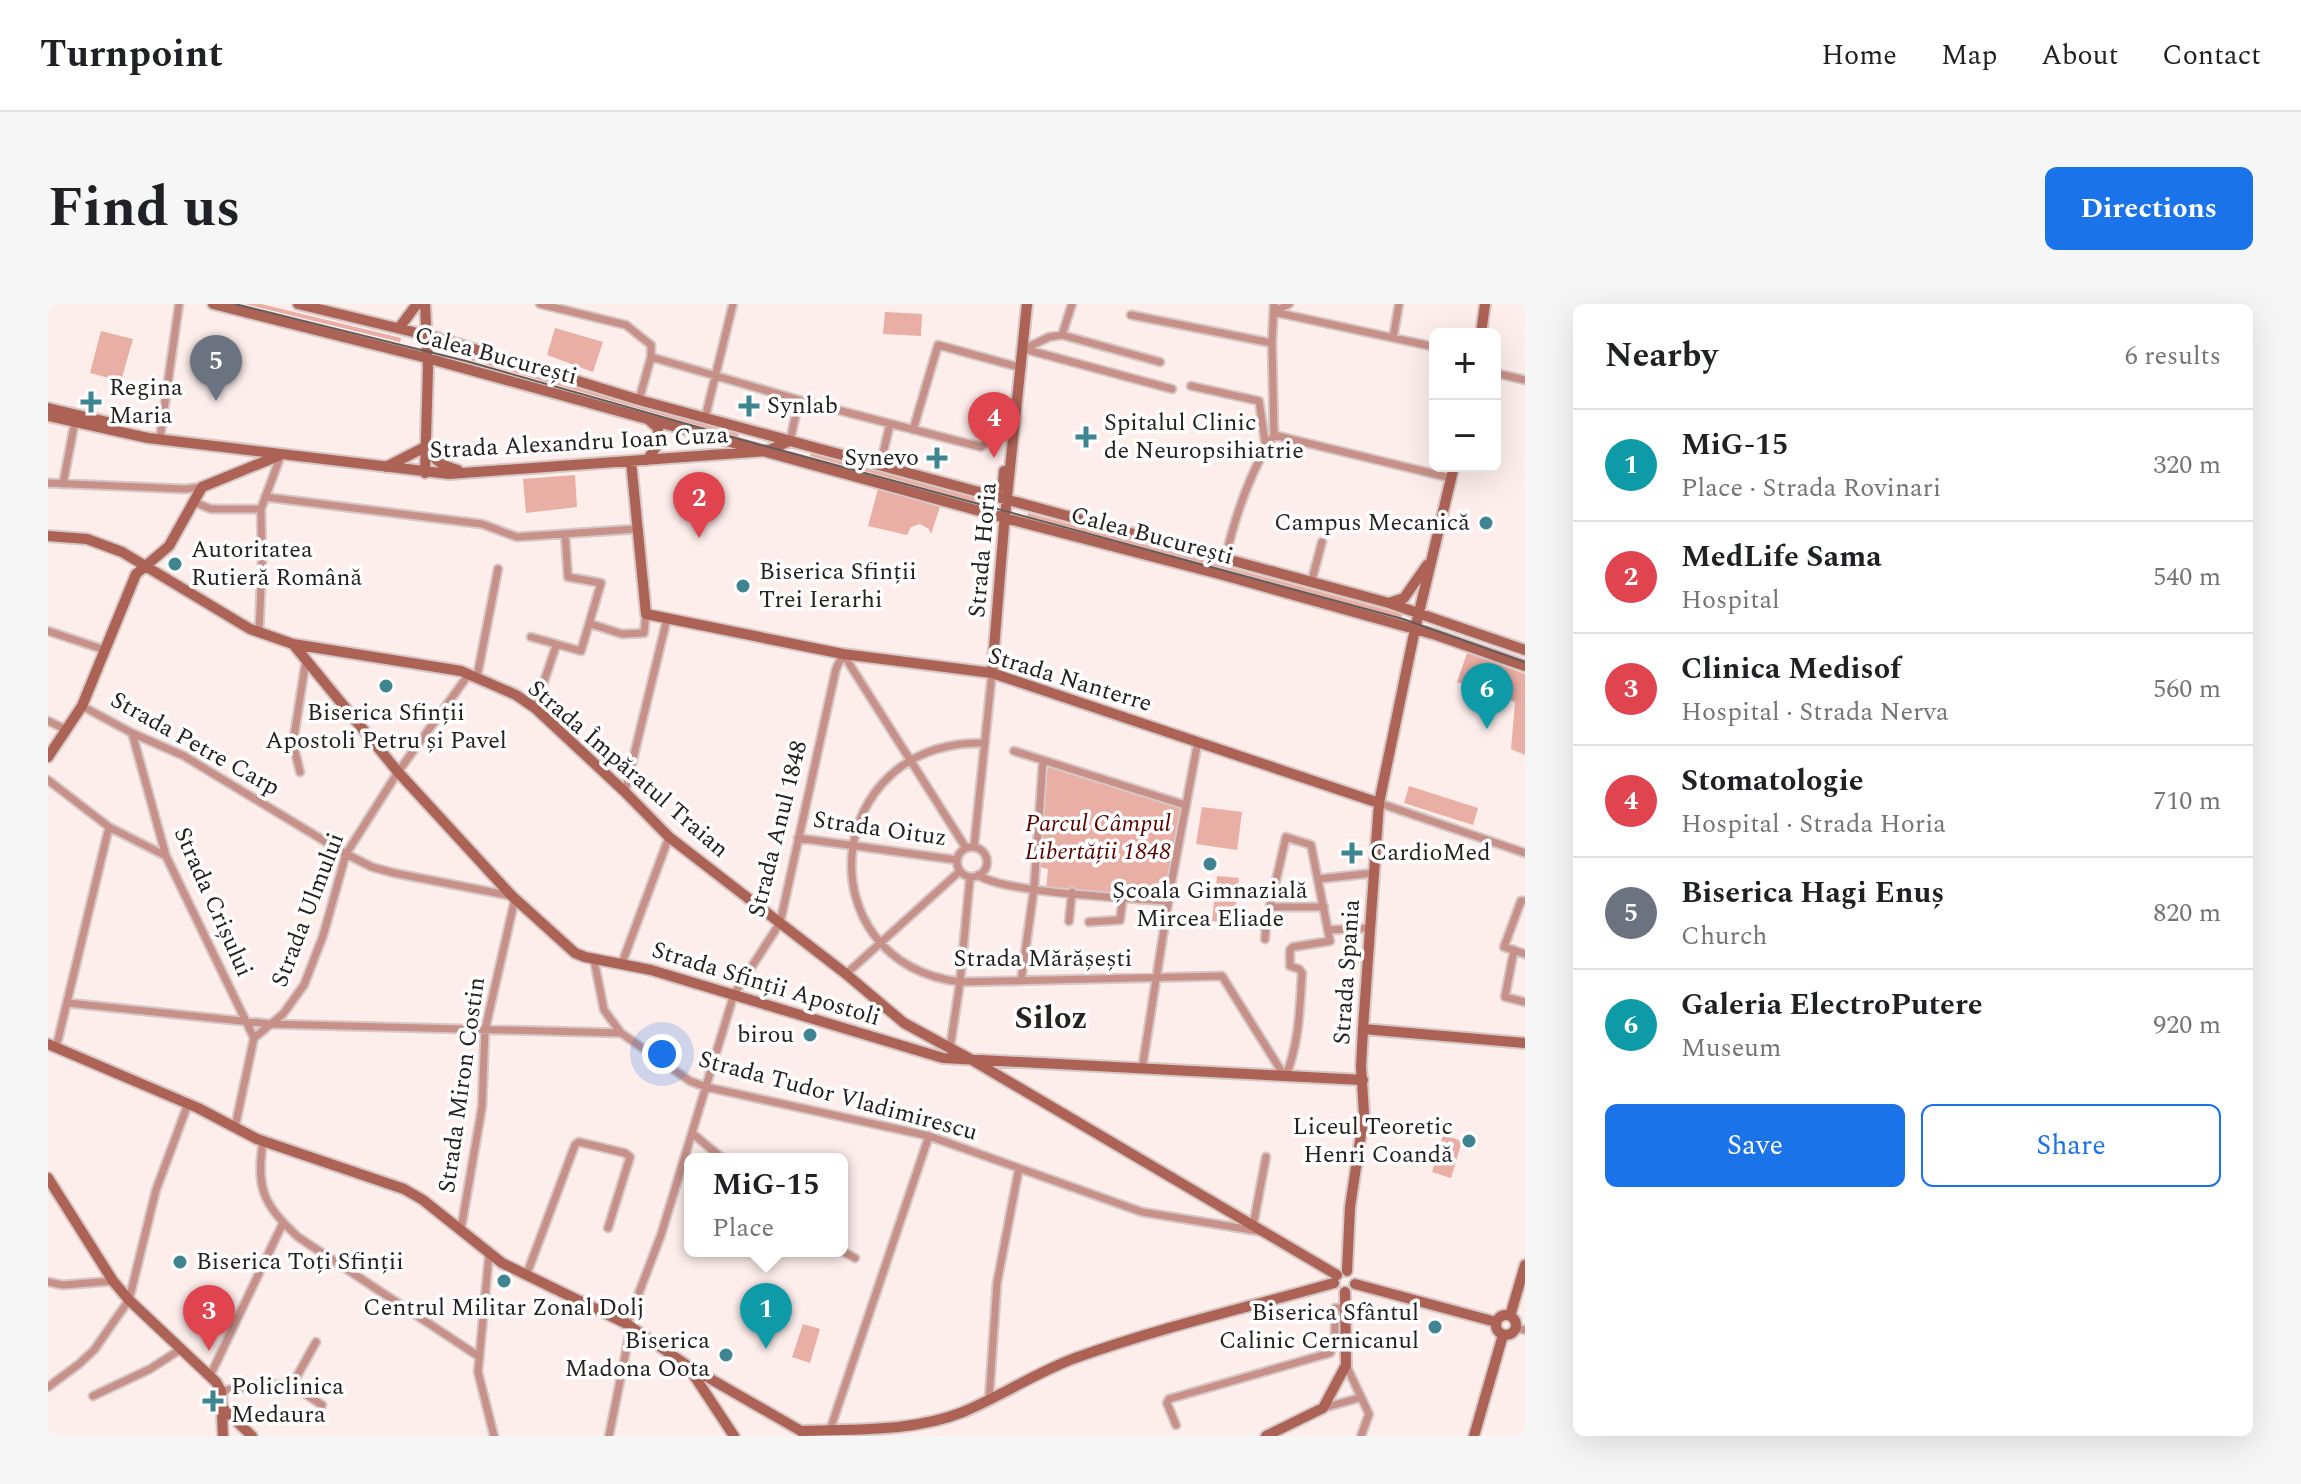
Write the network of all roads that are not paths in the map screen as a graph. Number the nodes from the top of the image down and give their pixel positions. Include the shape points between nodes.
1 (179, 304) edge
2 (213, 304) edge
3 (298, 304) edge
4 (417, 304) edge
5 (425, 304) edge
6 (540, 304) edge
7 (733, 304) edge
8 (1027, 304) edge
9 (1072, 304) edge
10 (1289, 304) edge
11 (1399, 304) edge
12 (1485, 304) edge
13 (1274, 308) edge
14 (1131, 315) dead end
15 (399, 328) junction
16 (1482, 328) edge
17 (426, 335) junction
18 (1062, 335) junction
19 (1393, 338) junction
20 (1272, 343) junction
21 (1429, 346) edge
22 (1024, 349) junction
23 (651, 357) junction
24 (427, 358) junction
25 (1160, 362) dead end
26 (1022, 368) junction
27 (1501, 374) edge
28 (714, 375) junction
29 (1525, 380) edge
30 (1191, 386) dead end
31 (1172, 389) dead end
32 (639, 400) junction
33 (799, 400) junction
34 (48, 408) edge
35 (48, 416) edge
36 (705, 418) junction
37 (76, 419) junction
38 (647, 419) junction
39 (890, 424) junction
40 (746, 429) junction
41 (913, 430) junction
42 (1014, 435) junction
43 (1274, 435) junction
44 (158, 437) junction
45 (717, 437) junction
46 (790, 441) junction
47 (742, 444) junction
48 (427, 446) junction
49 (1266, 448) junction
50 (767, 451) junction
51 (281, 455) junction
52 (717, 455) junction
53 (647, 460) junction
54 (631, 461) junction
55 (880, 466) junction
56 (385, 467) junction
57 (1452, 472) edge
58 (425, 473) junction
59 (468, 473) junction
60 (1451, 478) junction
61 (48, 483) edge
62 (63, 484) junction
63 (202, 487) junction
64 (981, 493) junction
65 (265, 497) junction
66 (1008, 500) junction
67 (194, 502) junction
68 (261, 509) junction
69 (1005, 518) junction
70 (637, 529) junction
71 (565, 534) junction
72 (48, 536) edge
73 (1322, 542) dead end
74 (1432, 556) junction
75 (1225, 560) junction
76 (147, 565) junction
77 (498, 569) dead end
78 (1311, 583) junction
79 (1389, 603) junction
80 (1419, 612) junction
81 (646, 614) junction
82 (667, 619) junction
83 (591, 624) junction
84 (1415, 629) junction
85 (48, 631) edge
86 (259, 633) junction
87 (531, 637) dead end
88 (293, 644) junction
89 (556, 646) junction
90 (105, 650) junction
91 (1525, 650) edge
92 (843, 654) junction
93 (306, 660) junction
94 (1525, 666) edge
95 (992, 673) junction
96 (473, 675) junction
97 (82, 706) junction
98 (535, 708) junction
99 (48, 721) edge
100 (67, 730) junction
101 (132, 733) junction
102 (1198, 741) junction
103 (985, 743) junction
104 (1014, 751) dead end
105 (48, 757) edge
106 (908, 760) junction
107 (1043, 761) junction
108 (300, 772) dead end
109 (398, 772) junction
110 (48, 780) edge
111 (625, 792) junction
112 (1379, 803) junction
113 (1185, 805) junction
114 (109, 827) junction
115 (669, 837) junction
116 (798, 838) junction
117 (853, 844) junction
118 (970, 848) junction
119 (1525, 853) edge
120 (346, 854) junction
121 (166, 856) junction
122 (957, 860) junction
123 (960, 871) junction
124 (1374, 873) junction
125 (974, 876) junction
126 (1318, 879) junction
127 (1034, 889) junction
128 (1072, 892) junction
129 (1123, 897) junction
130 (513, 898) junction
131 (1168, 901) junction
132 (1525, 901) edge
133 (1270, 907) junction
134 (1324, 907) junction
135 (1069, 921) dead end
136 (1089, 922) dead end
137 (780, 923) junction
138 (1371, 928) junction
139 (1328, 930) junction
140 (1265, 939) dead end
141 (881, 943) junction
142 (1514, 950) junction
143 (1525, 954) edge
144 (594, 960) junction
145 (622, 963) junction
146 (846, 974) junction
147 (1156, 979) junction
148 (1021, 981) junction
149 (960, 982) junction
150 (734, 994) junction
151 (1525, 1002) edge
152 (68, 1003) junction
153 (245, 1022) junction
154 (270, 1024) junction
155 (1363, 1029) junction
156 (485, 1030) junction
157 (621, 1033) junction
158 (254, 1038) junction
159 (1525, 1043) edge
160 (52, 1046) edge
161 (950, 1048) junction
162 (972, 1060) junction
163 (1142, 1069) junction
164 (1285, 1077) junction
165 (1363, 1080) junction
166 (706, 1087) junction
167 (188, 1104) junction
168 (235, 1127) junction
169 (692, 1133) junction
170 (929, 1136) junction
171 (263, 1141) junction
172 (686, 1153) edge
173 (716, 1153) edge
174 (1266, 1157) dead end
175 (684, 1159) edge
176 (1019, 1168) junction
177 (48, 1178) edge
178 (283, 1223) junction
179 (1253, 1226) junction
180 (608, 1228) dead end
181 (461, 1229) junction
182 (1265, 1232) junction
183 (848, 1254) edge
184 (489, 1255) junction
185 (855, 1258) dead end
186 (1525, 1265) edge
187 (526, 1276) junction
188 (1339, 1277) junction
189 (113, 1281) junction
190 (48, 1282) edge
191 (1355, 1284) junction
192 (1345, 1292) junction
193 (129, 1300) junction
194 (1346, 1308) junction
195 (1510, 1316) junction
196 (1496, 1322) junction
197 (629, 1325) junction
198 (1520, 1329) edge
199 (1503, 1335) junction
200 (316, 1342) dead end
201 (181, 1349) junction
202 (478, 1356) junction
203 (1346, 1365) junction
204 (688, 1366) junction
205 (210, 1376) junction
206 (292, 1385) junction
207 (48, 1387) edge
208 (221, 1391) junction
209 (93, 1396) dead end
210 (1359, 1398) junction
211 (989, 1400) junction
212 (322, 1405) dead end
213 (223, 1408) junction
214 (1323, 1408) junction
215 (1176, 1425) dead end
216 (830, 1430) junction
217 (803, 1433) edge
218 (857, 1433) edge
219 (223, 1436) edge
220 (252, 1436) edge
221 (494, 1436) edge
222 (609, 1436) edge
223 (734, 1436) edge
224 (1266, 1436) edge
225 (1361, 1436) edge
226 (1474, 1436) edge

1 - 44 street
2 - 24 street, Calea București
3 - 15 street, Calea București
4 - 15 street
5 - 17 street
6 - 23 street via 626,325 651,345
7 - 28 street
8 - 22 street, Strada Horia
9 - 18 street
10 - 13 street
11 - 19 street
12 - 16 street
13 - 19 street
13 - 20 street
14 - 20 street
15 - 17 street, Calea București
17 - 24 street
17 - 32 street, Calea București
18 - 22 street
18 - 25 street
19 - 21 street
20 - 43 street
22 - 26 street, Strada Horia
22 - 31 street
23 - 28 street
23 - 32 street
24 - 38 street, Calea București
24 - 48 street
26 - 41 street via 938,345
26 - 42 street, Strada Horia
27 - 29 street
28 - 33 street
28 - 36 street
30 - 49 street via 1259,401
32 - 36 street, Calea București
33 - 39 street
33 - 46 street
34 - 37 street, Strada Alexandru Ioan Cuza
35 - 37 street, Strada Alexandru Ioan Cuza
36 - 40 street, Calea București
37 - 44 street, Strada Alexandru Ioan Cuza
37 - 62 street
38 - 45 street, Calea București
38 - 53 street via 659,433
39 - 41 street
39 - 55 street
40 - 46 street, Calea București
40 - 47 street
41 - 42 street via 981,447 996,433
42 - 64 street via 1002,484
42 - 66 street, Strada Horia
43 - 49 street
43 - 60 street
44 - 51 street, Strada Alexandru Ioan Cuza
45 - 47 street, Calea București
45 - 52 street
46 - 50 street
46 - 55 street, Calea București
47 - 50 street, Calea București
48 - 56 street
48 - 58 street
48 - 59 street via 440,463
49 - 75 street via 1235,519
50 - 52 street, Strada Alexandru Ioan Cuza
50 - 69 street, Calea București
51 - 56 street, Strada Alexandru Ioan Cuza
51 - 63 street
51 - 65 street
52 - 53 street, Strada Alexandru Ioan Cuza
53 - 54 street, Strada Alexandru Ioan Cuza
54 - 59 street, Strada Alexandru Ioan Cuza
54 - 70 street
55 - 64 street, Calea București
56 - 58 street, Strada Alexandru Ioan Cuza
57 - 60 street, Strada Spania
58 - 59 street, Strada Alexandru Ioan Cuza
60 - 74 street, Strada Spania
61 - 62 street
62 - 63 street
63 - 67 street
64 - 66 street, Calea București
65 - 68 street
65 - 71 street via 482,524 517,537
66 - 69 street, Strada Horia
66 - 75 street, Calea București
67 - 68 street via 211,509
67 - 76 street via 169,546
68 - 86 street
69 - 84 street, Calea București
69 - 95 street, Strada Horia
70 - 71 street
70 - 81 street
71 - 83 street via 568,577 601,583
72 - 76 street, Strada Împăratul Traian via 102,543
73 - 78 street
74 - 79 street via 1404,598
74 - 80 street, Strada Spania
75 - 78 street, Calea București
76 - 86 street, Strada Împăratul Traian
76 - 90 street via 136,574
77 - 96 street
78 - 79 street, Calea București
79 - 80 street, Calea București
80 - 84 street, Strada Spania
80 - 91 street, Calea București
81 - 82 street, Strada Nanterre
81 - 83 street via 644,633 622,634
82 - 92 street, Strada Nanterre
82 - 111 street
83 - 89 street via 581,651
84 - 94 street, Calea București
84 - 112 street, Strada Spania
85 - 90 street
86 - 88 street, Strada Împăratul Traian
87 - 89 street
88 - 93 street, Strada Sfinții Apostoli
88 - 96 street, Strada Împăratul Traian
89 - 98 street
90 - 97 street
92 - 95 street, Strada Nanterre
92 - 106 street
92 - 116 street, Strada Anul 1848
93 - 108 street via 293,743
93 - 109 street, Strada Sfinții Apostoli
95 - 102 street, Strada Nanterre
95 - 103 street, Strada Horia
96 - 98 street, Strada Împăratul Traian
96 - 109 street, Strada Ulmului
97 - 100 street
97 - 101 street, Strada Petre Carp
98 - 111 street, Strada Împăratul Traian
99 - 100 street
100 - 105 street
101 - 120 street, Strada Petre Carp via 184,756
101 - 121 street, Strada Crișului
102 - 112 street, Strada Nanterre
102 - 113 street
103 - 106 street via 953,744
103 - 118 street, Strada Horia
104 - 107 street
106 - 117 street via 865,809
106 - 118 street
107 - 113 street
107 - 127 street
109 - 120 street, Strada Ulmului
109 - 130 street, Strada Sfinții Apostoli
110 - 114 street
111 - 115 street, Strada Împăratul Traian
112 - 119 street
112 - 124 street, Strada Spania
113 - 131 street
114 - 121 street
114 - 152 street
115 - 137 street, Strada Împăratul Traian
115 - 145 street
116 - 117 street, Strada Oituz
116 - 137 street, Strada Anul 1848
117 - 122 street, Strada Oituz
117 - 141 street, Strada Mărășești via 854,891
118 - 122 street
118 - 125 street via 982,851 986,860 985,869
120 - 130 street, Strada Petre Carp via 394,873
120 - 154 street, Strada Ulmului via 304,985 293,1004
121 - 153 street, Strada Crișului
122 - 123 street
123 - 125 street
123 - 141 street
124 - 126 street
124 - 138 street, Strada Spania
125 - 127 street
125 - 149 street
126 - 133 street via 1311,845 1286,837
126 - 134 street
127 - 128 street
127 - 148 street
128 - 129 street
128 - 135 street
129 - 131 street
129 - 136 street via 1120,920
130 - 144 street, Strada Sfinții Apostoli via 575,953
130 - 156 street, Strada Miron Costin
131 - 147 street
132 - 142 street via 1504,947
133 - 134 street
133 - 140 street
134 - 139 street
137 - 146 street, Strada Împăratul Traian
137 - 150 street, Strada Anul 1848
138 - 139 street
138 - 155 street, Strada Spania
139 - 164 street via 1330,941 1290,950 1290,966 1302,973
141 - 146 street
141 - 149 street, Strada Mărășești via 915,970
142 - 143 street
142 - 151 street via 1505,997
144 - 145 street, Strada Sfinții Apostoli
144 - 157 street via 604,1010
145 - 150 street, Strada Sfinții Apostoli
146 - 161 street, Strada Împăratul Traian via 904,1023
147 - 148 street, Strada Mărășești
147 - 163 street
147 - 164 street, Strada Mărășești via 1216,975 1226,980
148 - 149 street, Strada Mărășești
149 - 161 street
150 - 162 street, Strada Sfinții Apostoli via 943,1058
150 - 166 street, Strada Anul 1848
152 - 153 street
152 - 160 street
153 - 154 street
153 - 158 street, Strada Crișului
154 - 156 street
154 - 158 street, Strada Ulmului
155 - 159 street
155 - 165 street, Strada Spania
156 - 157 street
156 - 181 street, Strada Miron Costin via 482,1107
157 - 166 street, Strada Tudor Vladimirescu
158 - 168 street
160 - 167 street
161 - 162 street, Strada Împăratul Traian
162 - 163 street, Strada Sfinții Apostoli
162 - 179 street, Strada Împăratul Traian
163 - 164 street, Strada Sfinții Apostoli
164 - 165 street, Strada Sfinții Apostoli
165 - 188 street, Strada Spania via 1364,1114
166 - 169 street, Strada Anul 1848
166 - 170 street, Strada Tudor Vladimirescu
167 - 168 street
167 - 193 street via 156,1190
168 - 171 street
169 - 172 street, Strada Anul 1848
169 - 173 street
170 - 176 street, Strada Tudor Vladimirescu
170 - 216 street
171 - 178 street via 261,1189
171 - 181 street via 393,1184
174 - 179 street
175 - 197 street, Strada Anul 1848
176 - 182 street, Strada Tudor Vladimirescu via 1142,1212
176 - 211 street via 997,1283
177 - 189 street
178 - 202 street
178 - 205 street
179 - 182 street, Strada Împăratul Traian
180 - 187 street via 630,1157 579,1142
181 - 184 street
182 - 188 street, Strada Împăratul Traian
183 - 185 street
184 - 187 street
184 - 202 street
186 - 195 street
187 - 197 street
188 - 191 street via 1354,1278
188 - 192 street, Strada Împăratul Traian via 1337,1289
188 - 211 street via 1073,1358
189 - 190 street
189 - 193 street
191 - 192 street
191 - 196 street
192 - 194 street
193 - 201 street
193 - 207 street via 94,1350
194 - 203 street
194 - 215 street via 1335,1308 1330,1353 1169,1399
195 - 196 street
195 - 198 street
196 - 199 street
197 - 204 street
197 - 222 street, Strada Anul 1848
198 - 199 street
199 - 226 street
200 - 206 street
201 - 205 street
201 - 209 street
202 - 221 street
203 - 210 street
203 - 214 street
204 - 217 street
204 - 223 street
205 - 208 street
206 - 208 street
206 - 212 street
208 - 213 street
210 - 214 street
210 - 225 street via 1369,1414
211 - 218 street via 938,1420
213 - 219 street
213 - 220 street
214 - 224 street
216 - 217 street
216 - 218 street

